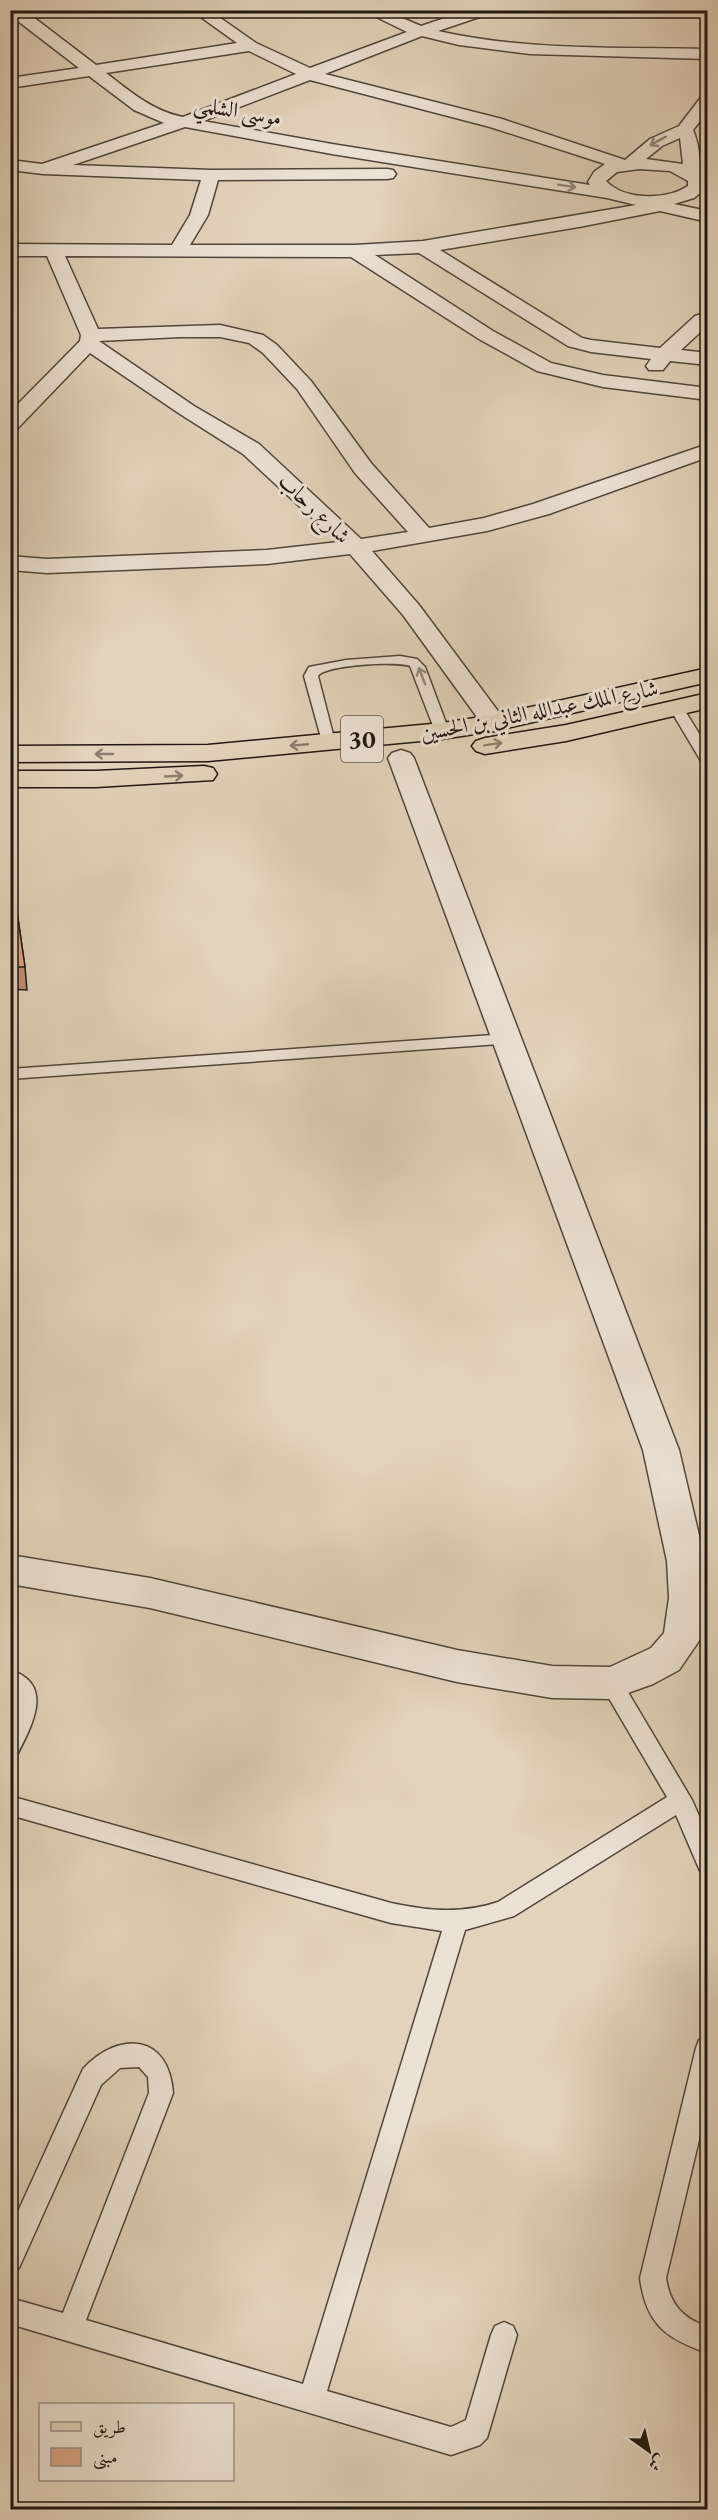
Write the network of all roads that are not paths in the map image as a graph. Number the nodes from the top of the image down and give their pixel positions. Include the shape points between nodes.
1 (198, 10) edge
2 (369, 10) edge
3 (486, 10) edge
4 (13, 12) edge
5 (422, 31) junction
6 (251, 46) junction
7 (708, 54) edge
8 (93, 71) junction
9 (311, 75) junction
10 (10, 82) edge
11 (708, 99) edge
12 (702, 114) edge
13 (182, 123) junction
14 (685, 130) junction
15 (522, 132) junction
16 (10, 165) edge
17 (625, 166) junction
18 (43, 169) junction
19 (457, 169) junction
20 (575, 170) junction
21 (488, 173) junction
22 (211, 175) junction
23 (702, 187) edge
24 (607, 190) junction
25 (660, 201) junction
26 (708, 216) edge
27 (579, 222) junction
28 (423, 247) junction
29 (10, 250) edge
30 (54, 251) junction
31 (355, 251) junction
32 (177, 252) junction
33 (708, 318) edge
34 (90, 339) junction
35 (664, 355) junction
36 (708, 359) edge
37 (644, 385) junction
38 (708, 394) edge
39 (10, 425) edge
40 (708, 450) edge
41 (424, 536) junction
42 (356, 547) junction
43 (10, 563) edge
44 (708, 675) edge
45 (708, 700) edge
46 (677, 709) junction
47 (494, 723) junction
48 (442, 731) junction
49 (328, 742) junction
50 (10, 754) edge
51 (402, 758) junction
52 (708, 761) edge
53 (10, 779) edge
54 (507, 1039) junction
55 (10, 1074) edge
56 (10, 1569) edge
57 (10, 1678) edge
58 (611, 1683) junction
59 (10, 1747) edge
60 (681, 1800) junction
61 (10, 1805) edge
62 (708, 1864) edge
63 (456, 1923) junction
64 (708, 2048) edge
65 (10, 2259) edge
66 (10, 2311) edge
67 (70, 2328) junction
68 (504, 2335) dead end
69 (708, 2340) edge
70 (311, 2400) junction

1 - 6 street
2 - 5 street
3 - 5 street
4 - 8 street, موسى الشلمي
5 - 7 street via 524,49
5 - 9 street
6 - 8 street
6 - 9 street
8 - 10 street
8 - 13 street, موسى الشلمي via 140,107
9 - 13 street
9 - 15 street
11 - 12 street
12 - 14 street
13 - 18 street
13 - 19 street, موسى الشلمي
14 -> 17 street via 660,139
14 - 23 street
15 - 17 street
15 - 20 street
16 - 18 street
17 - 20 street
17 - 23 street via 668,166
17 - 24 street via 602,173 597,180
18 - 22 street
19 - 21 street, موسى الشلمي
19 - 22 street via 393,174
20 - 21 street
20 - 24 street
21 -> 24 street
22 - 32 street via 199,214
23 - 25 street
24 - 25 street
24 - 27 street
25 - 26 street
25 - 27 street
27 - 28 street
28 - 31 street
28 - 35 street via 575,342
29 - 30 street
30 - 32 street
30 - 34 street
31 - 32 street
31 - 37 street via 486,335 544,367 603,381
33 - 35 street
34 - 39 street
34 - 41 street via 180,331 220,331 256,339 304,385 363,468
34 - 42 street, شارع رحاب via 187,410 250,449
35 - 36 street
35 - 37 street
37 - 38 street
40 - 41 street via 541,509
41 - 42 street
42 - 43 street via 267,557 47,566
42 - 47 street, شارع رحاب via 411,610
44 - 47 main road, شارع الملك عبدالله الثاني بن الحسين / 30
45 - 46 main road, شارع الملك عبدالله الثاني بن الحسين / 30
51 -> 46 main road, شارع الملك عبدالله الثاني بن الحسين / 30 via 566,733
46 - 52 lane
47 - 48 main road, شارع الملك عبدالله الثاني بن الحسين / 30
48 - 49 main road, شارع الملك عبدالله الثاني بن الحسين / 30
48 -> 49 lane via 420,669 413,662 326,667 314,670 311,676
49 -> 50 main road, شارع الملك عبدالله الثاني بن الحسين / 30 via 208,753
53 -> 51 main road, شارع الملك عبدالله الثاني بن الحسين / 30 via 213,774
51 - 54 street
54 - 55 lane
54 - 58 street via 661,1450 686,1561 688,1598 682,1638 665,1659
56 - 58 street via 150,1593 457,1666 552,1682
57 - 59 lane via 23,1688 27,1698 27,1708
58 - 60 lane
60 - 62 lane
60 - 63 lane via 506,1909
61 - 63 lane via 391,1913
63 - 70 lane
64 - 69 lane via 653,2278 660,2309 671,2322
65 - 67 lane via 92,2077 100,2065 114,2056 129,2053 144,2057 156,2066 162,2079 161,2093
66 - 67 lane
67 - 70 lane
68 - 70 lane via 477,2428 461,2439 441,2439

